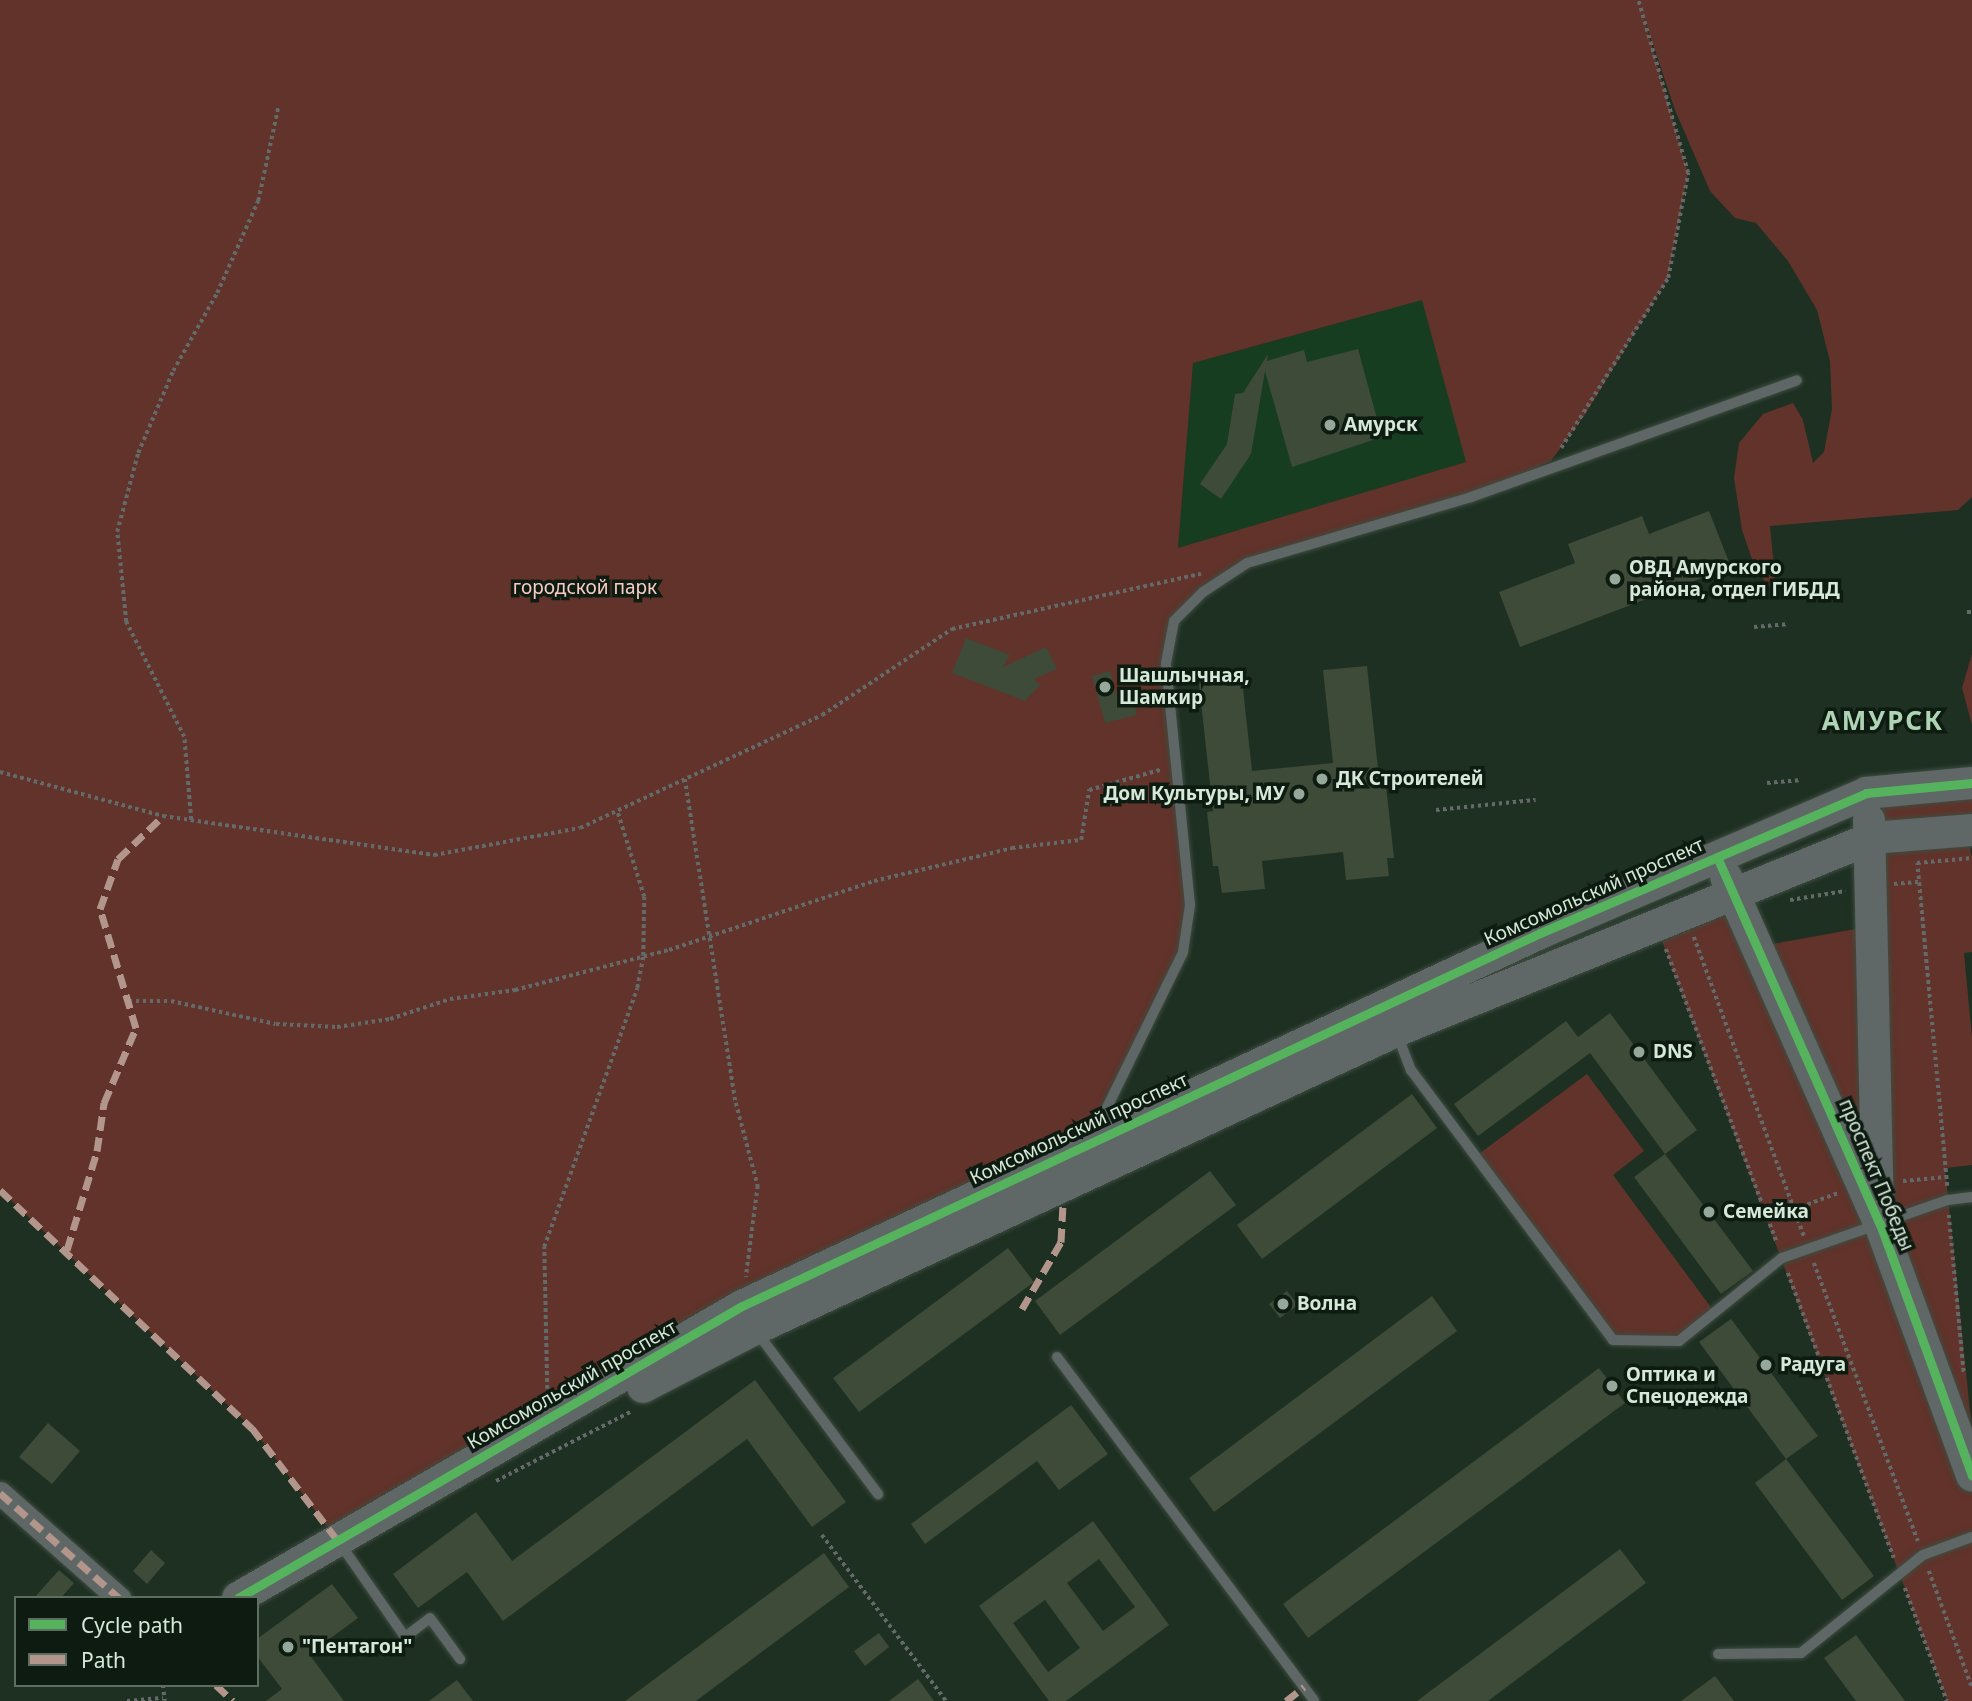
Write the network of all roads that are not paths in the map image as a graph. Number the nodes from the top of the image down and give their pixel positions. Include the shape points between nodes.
1 (1797, 380) dead end
2 (1972, 783) edge
3 (1866, 793) junction
4 (1972, 830) edge
5 (1871, 838) junction
6 (1717, 856) junction
7 (1732, 895) junction
8 (1395, 1031) junction
9 (1089, 1143) junction
10 (1972, 1197) edge
11 (1880, 1224) junction
12 (748, 1317) junction
13 (1058, 1357) dead end
14 (1972, 1476) edge
15 (0, 1493) edge
16 (878, 1494) dead end
17 (1972, 1537) edge
18 (339, 1542) junction
19 (117, 1596) edge
20 (242, 1596) edge
21 (1718, 1654) dead end
22 (460, 1659) dead end
23 (1314, 1701) edge

1 - 9 lane via 1471,497 1247,563 1203,592 1174,621 1166,663 1190,905 1183,952
2 - 3 street, Комсомольский проспект
3 - 5 street, проспект Победы
3 - 6 street, Комсомольский проспект
4 - 5 street, Комсомольский проспект
5 - 7 street, Комсомольский проспект
5 - 11 street, проспект Победы
6 - 7 street, проспект Победы
6 - 9 street, Комсомольский проспект via 1540,933
7 - 8 street, Комсомольский проспект
7 - 11 street, проспект Победы
8 - 11 lane via 1411,1070 1612,1340 1679,1341 1782,1258
8 - 12 street, Комсомольский проспект
9 - 12 street, Комсомольский проспект
10 - 11 lane via 1948,1200
11 - 14 street, проспект Победы
12 - 16 lane
12 - 18 street, Комсомольский проспект
12 - 18 street, Комсомольский проспект via 548,1419
13 - 23 lane
15 - 19 street
17 - 21 lane via 1923,1555 1801,1653
18 - 20 street, Комсомольский проспект
18 - 22 lane via 405,1637 430,1618

